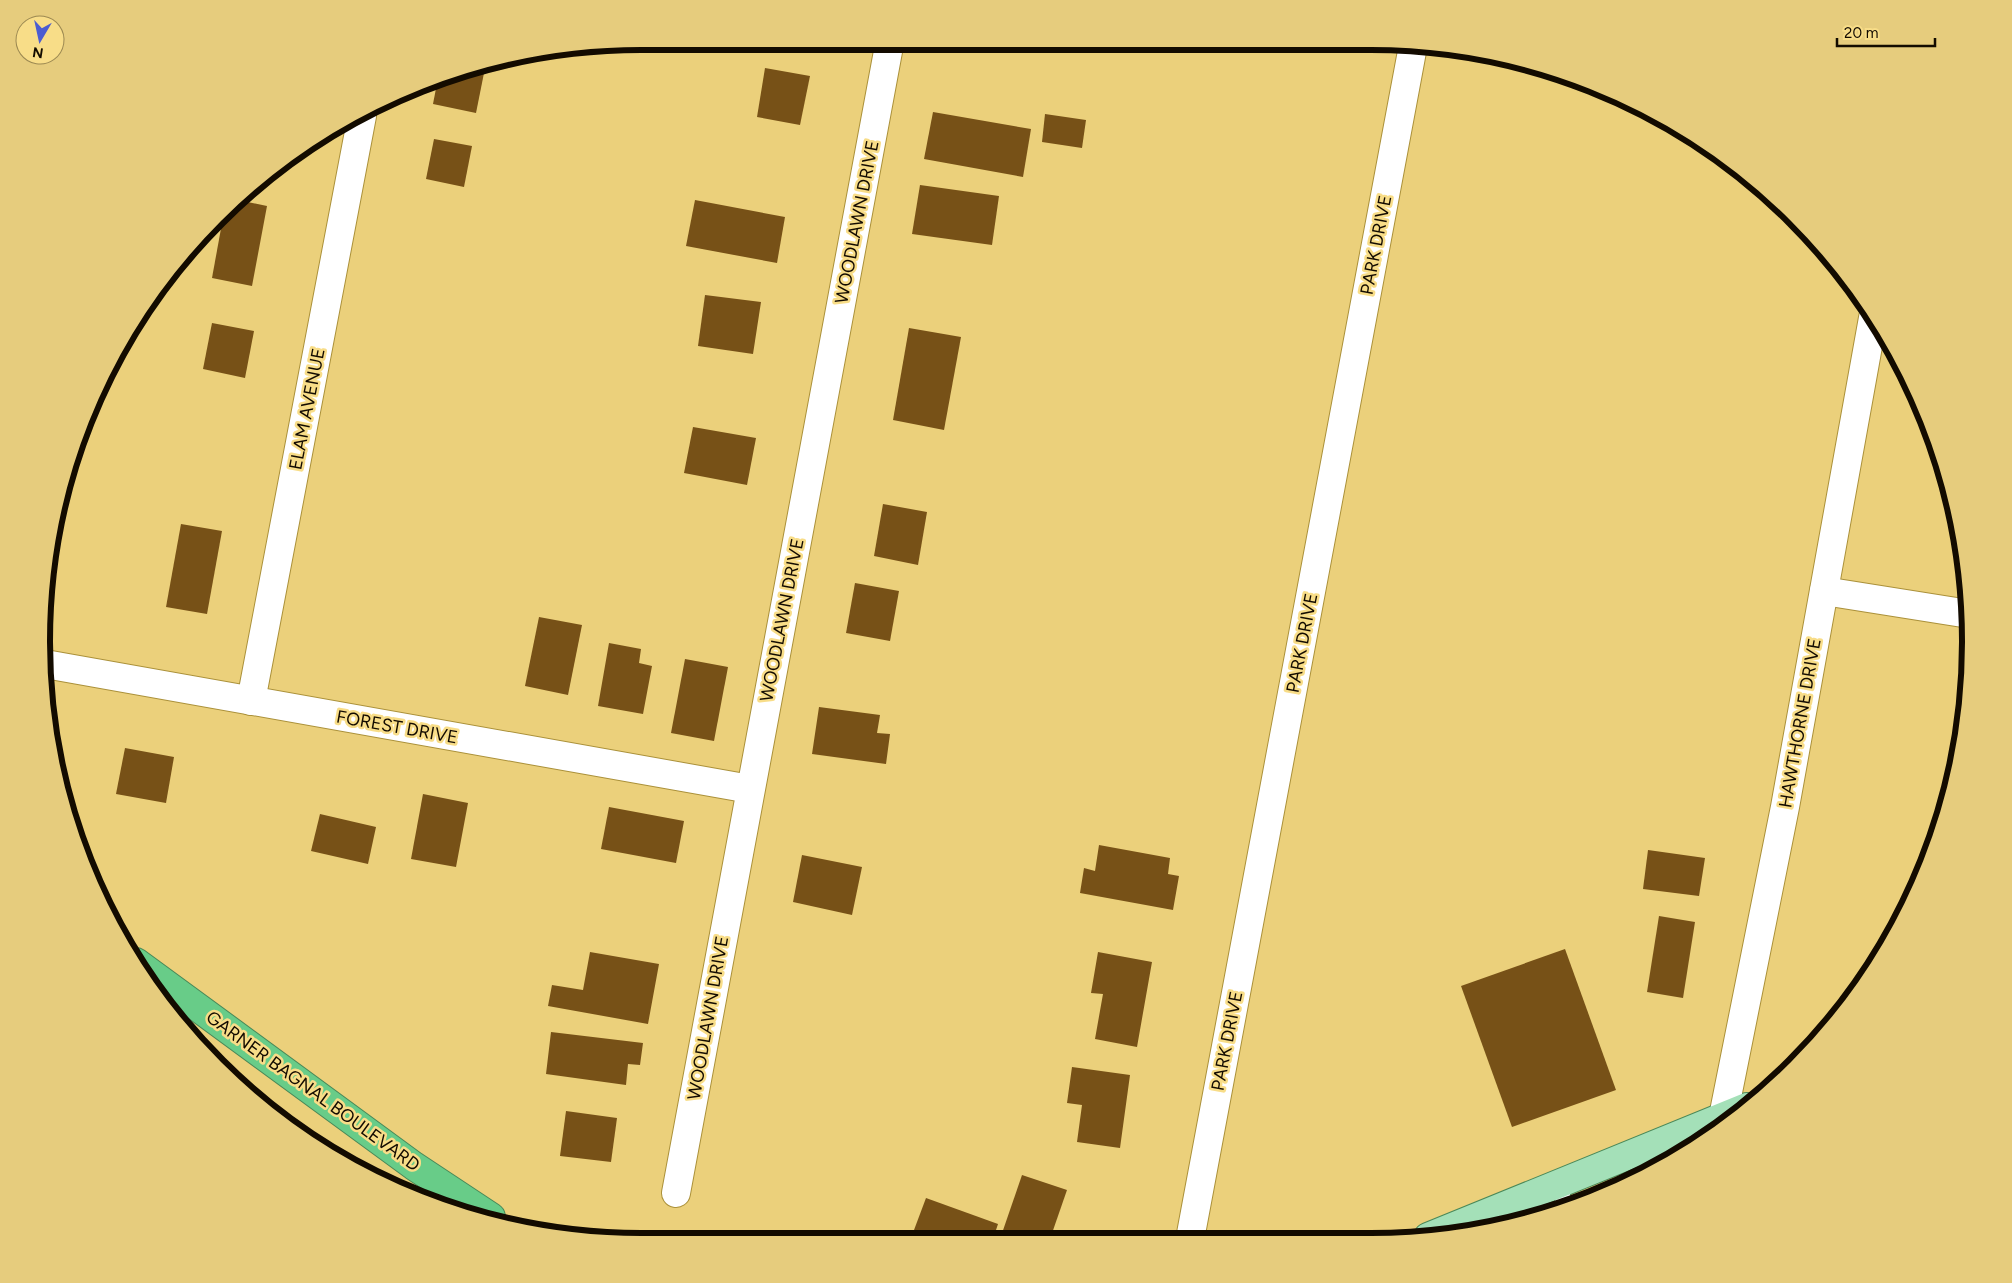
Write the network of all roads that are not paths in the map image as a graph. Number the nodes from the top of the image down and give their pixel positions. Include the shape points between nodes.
1 (889, 50) edge
2 (1413, 51) edge
3 (361, 121) edge
4 (1871, 328) edge
5 (1824, 591) junction
6 (1961, 613) edge
7 (51, 665) edge
8 (251, 701) junction
9 (750, 789) junction
10 (153, 975) edge
11 (1731, 1111) edge
12 (1706, 1128) edge
13 (676, 1193) dead end
14 (1562, 1195) edge
15 (482, 1211) edge
16 (1470, 1225) edge
17 (1191, 1233) edge

1 - 9 street, WOODLAWN DRIVE
2 - 17 street, PARK DRIVE
3 - 8 street, ELAM AVENUE
4 - 5 street, HAWTHORNE DRIVE
5 - 6 street
5 - 11 street, HAWTHORNE DRIVE
7 - 8 street, FOREST DRIVE
8 - 9 street, FOREST DRIVE
9 - 13 street, WOODLAWN DRIVE
10 - 15 highway, GARNER BAGNAL BOULEVARD via 414,1166
12 - 14 main road
14 - 16 main road

